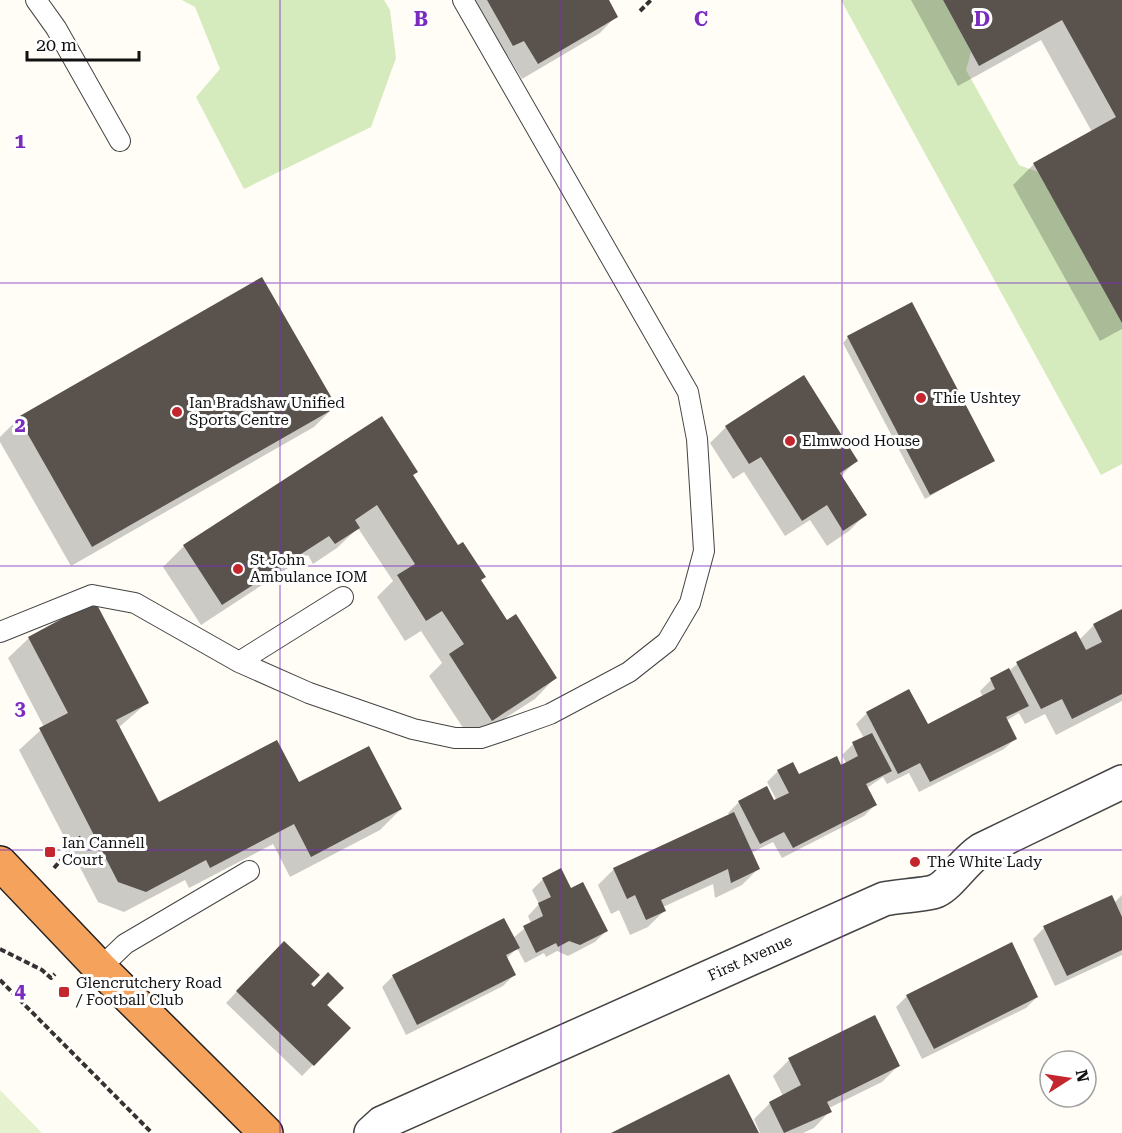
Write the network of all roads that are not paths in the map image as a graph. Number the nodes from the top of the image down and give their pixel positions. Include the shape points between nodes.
1 (36, 0) edge
2 (463, 0) edge
3 (120, 141) dead end
4 (343, 597) dead end
5 (0, 632) edge
6 (239, 662) junction
7 (1122, 782) edge
8 (0, 863) edge
9 (249, 871) dead end
10 (100, 968) junction
11 (266, 1133) edge
12 (371, 1133) edge

1 - 3 lane
2 - 6 lane via 688,392 698,439 704,551 690,603 667,642 629,672 550,714 481,738 455,738 413,729 309,693
4 - 6 lane
5 - 6 lane via 92,595 135,603
7 - 12 street, First Avenue via 981,850 966,859 955,875 935,891 884,899 393,1118
8 - 10 highway
9 - 10 lane via 125,944
10 - 11 highway

